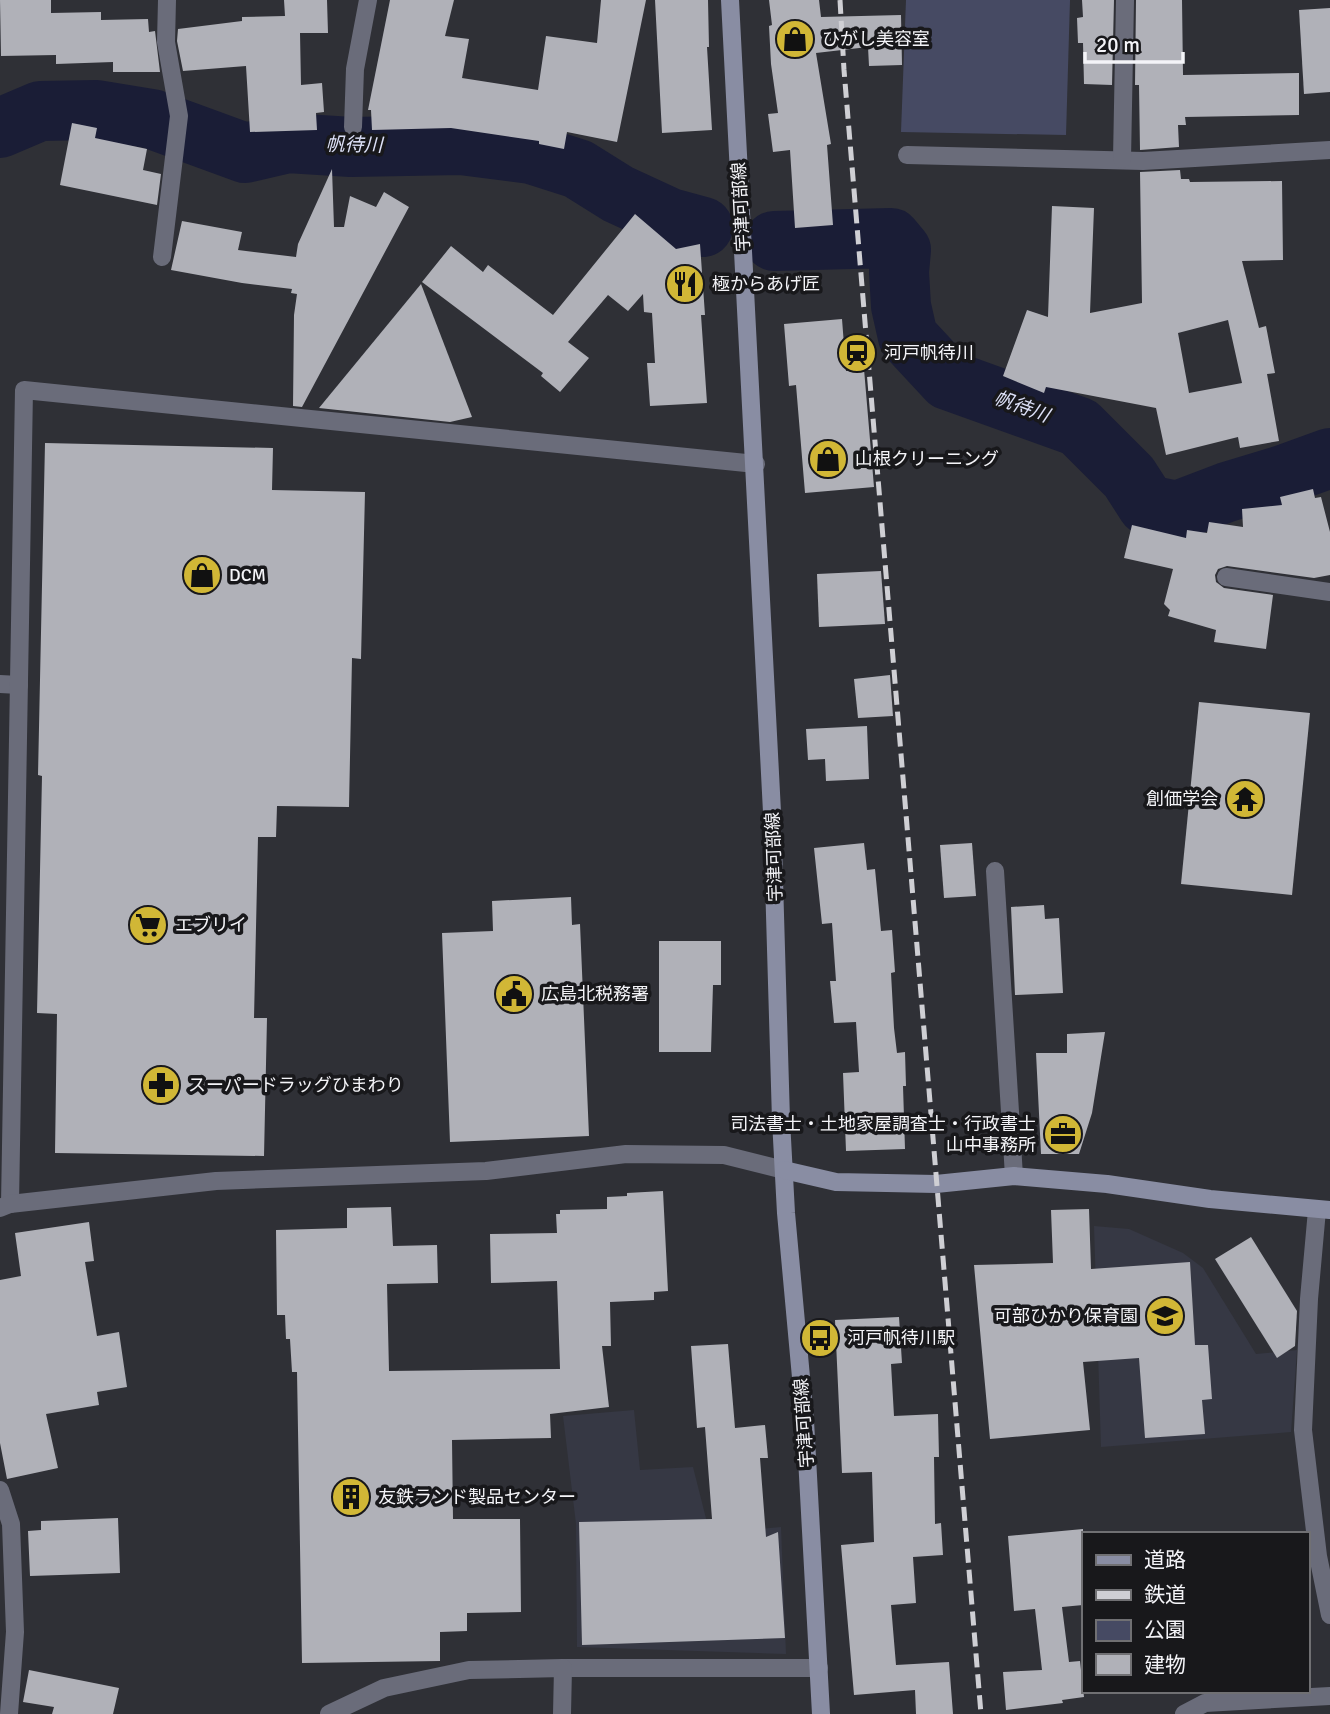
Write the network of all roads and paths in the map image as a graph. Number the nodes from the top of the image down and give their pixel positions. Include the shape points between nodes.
1 (167, 0) edge
2 (368, 0) edge
3 (730, 0) edge
4 (1125, 0) edge
5 (353, 127) dead end
6 (1330, 150) edge
7 (907, 155) dead end
8 (1122, 159) junction
9 (162, 257) dead end
10 (756, 464) junction
11 (1226, 577) dead end
12 (1330, 592) edge
13 (0, 684) edge
14 (19, 685) junction
15 (995, 871) dead end
16 (784, 1170) junction
17 (1014, 1176) junction
18 (5, 1206) edge
19 (1323, 1210) edge
20 (0, 1490) edge
21 (1330, 1615) edge
22 (563, 1668) junction
23 (819, 1668) junction
24 (1330, 1696) edge
25 (9, 1714) edge
26 (329, 1714) edge
27 (562, 1714) edge
28 (821, 1714) edge
29 (1184, 1714) edge

1 - 9 street via 166,42 179,116
2 - 5 street via 355,69
3 - 10 main road, 宇津可部線
4 - 8 street
6 - 8 street
7 - 8 street
10 - 14 street via 24,390
10 - 16 main road, 宇津可部線
11 - 12 street
13 - 14 street
14 - 18 street
15 - 17 street
16 - 17 main road via 836,1182 936,1184
16 - 18 street via 724,1155 626,1154 485,1171 216,1181
16 - 23 main road, 宇津可部線
17 - 19 main road
19 - 21 street via 1309,1299 1303,1430
20 - 25 street via 11,1524 15,1632
22 - 23 street
22 - 26 street via 469,1670 384,1688
22 - 27 street
23 - 28 main road, 宇津可部線
24 - 29 street via 1206,1703

